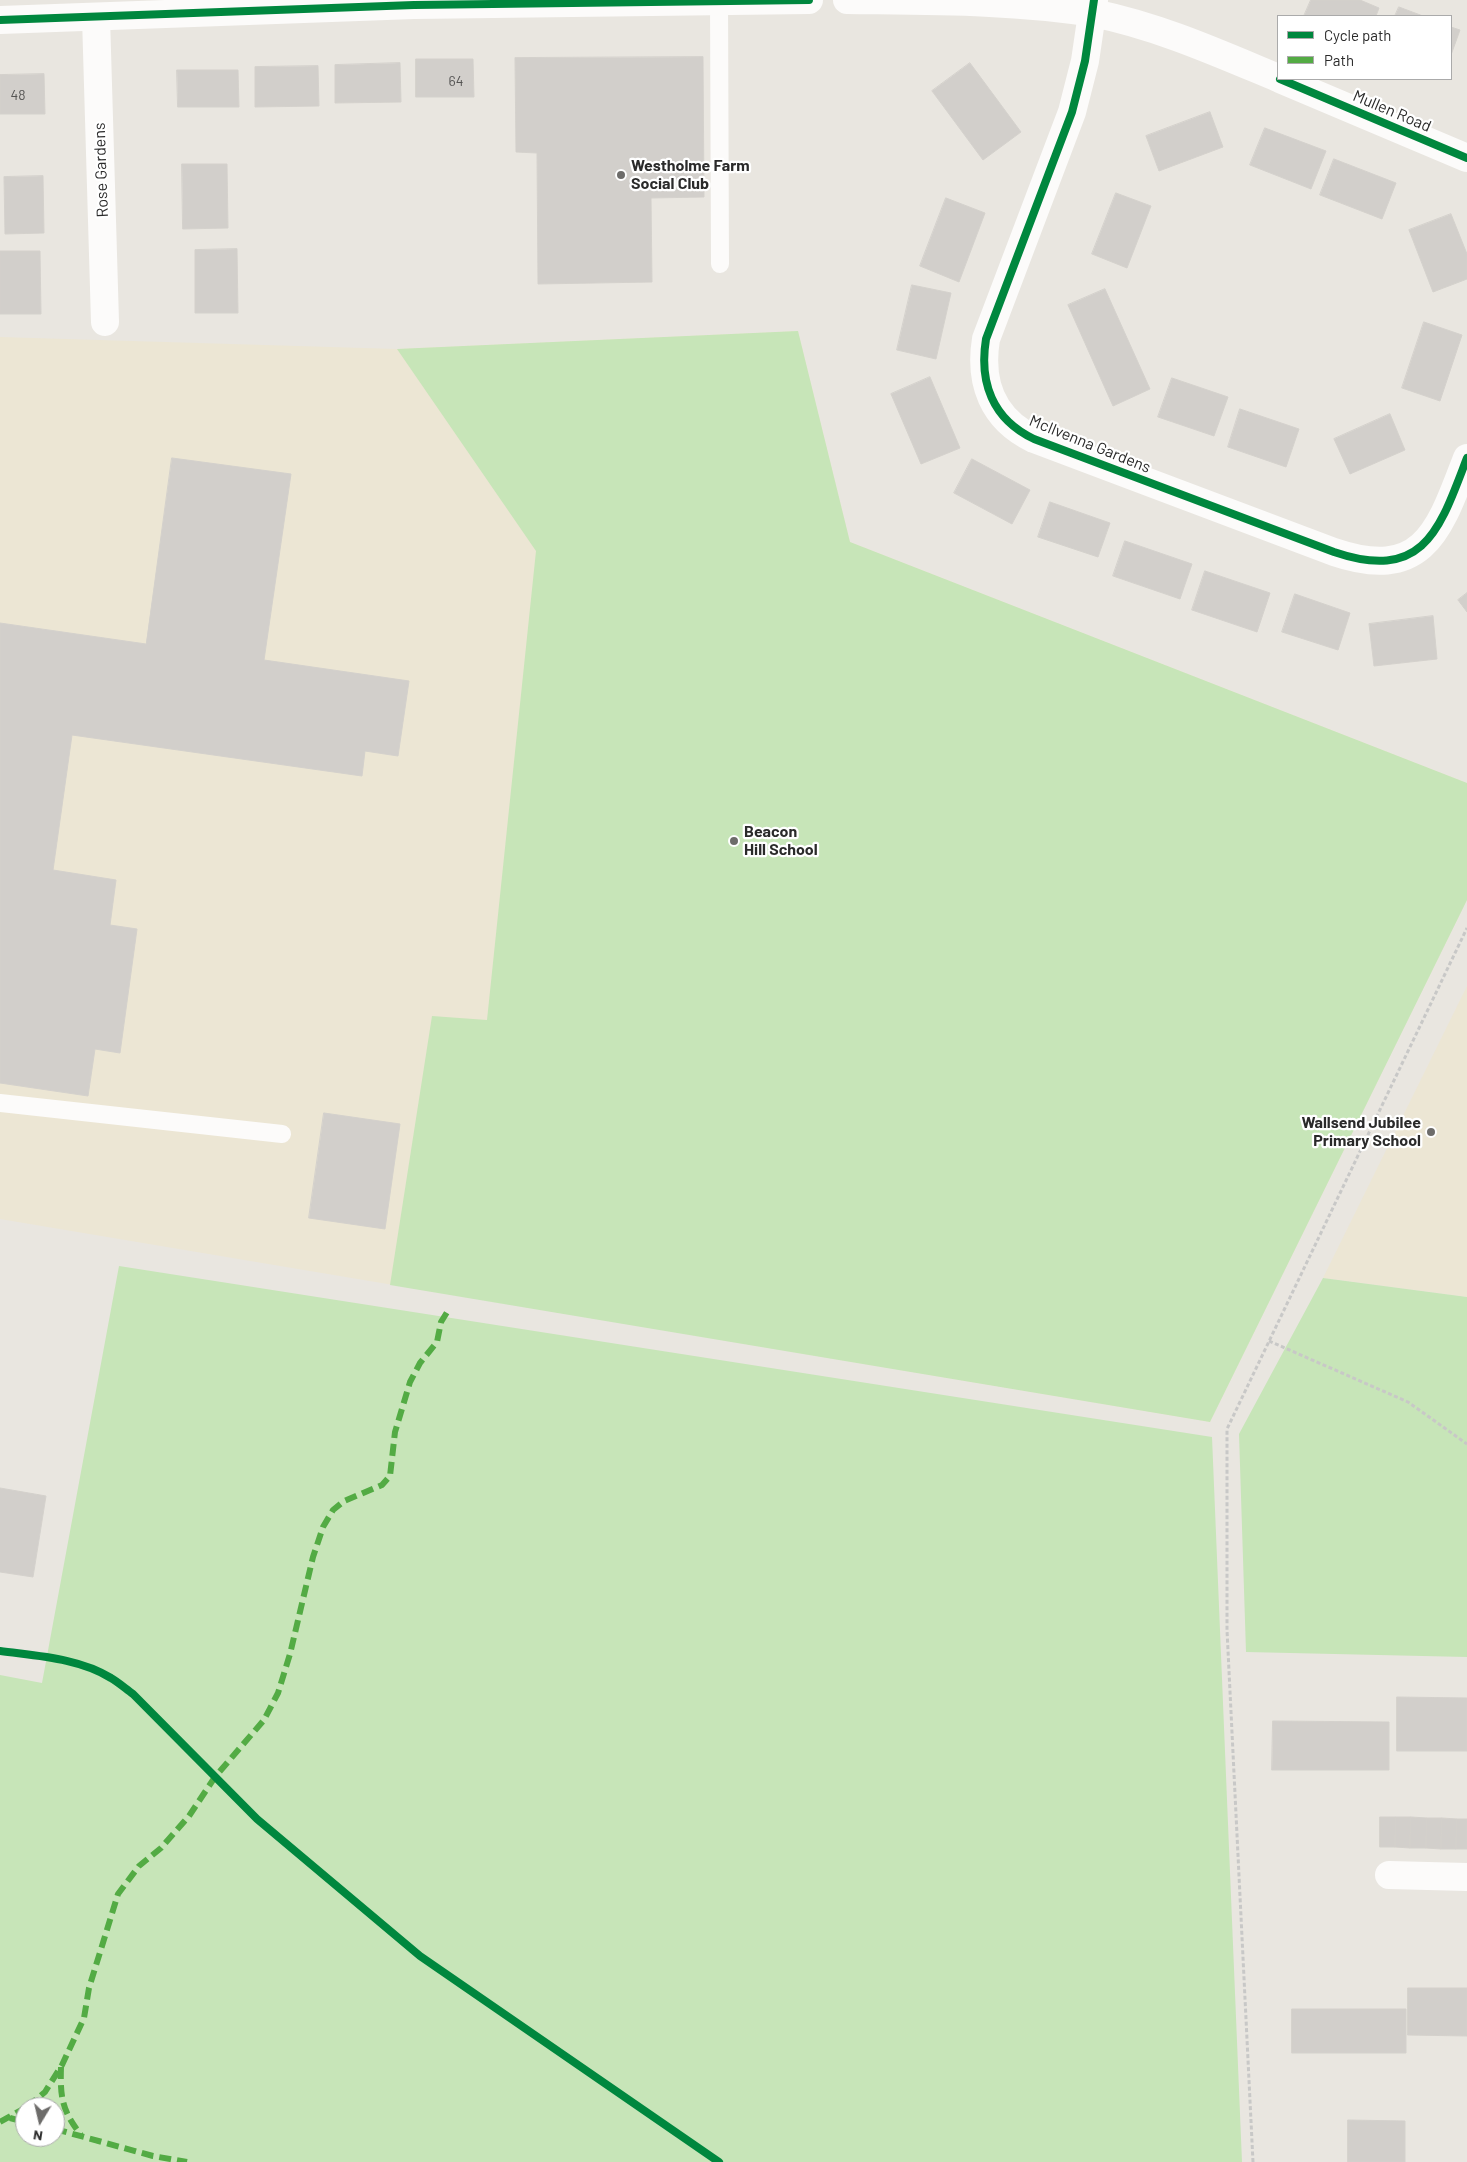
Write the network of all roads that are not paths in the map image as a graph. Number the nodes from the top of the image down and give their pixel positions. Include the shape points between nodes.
1 (719, 0) edge
2 (809, 0) edge
3 (847, 0) edge
4 (414, 2) edge
5 (1093, 7) edge
6 (40, 9) edge
7 (96, 17) junction
8 (0, 20) edge
9 (1277, 77) edge
10 (1284, 80) edge
11 (1467, 158) edge
12 (720, 264) dead end
13 (105, 322) dead end
14 (1467, 458) edge
15 (0, 1103) edge
16 (282, 1134) dead end
17 (1389, 1875) dead end
18 (1467, 1877) edge

1 - 2 street
1 - 4 street
1 - 12 lane
3 - 5 street, Mullen Road
4 - 7 street
5 - 9 street, Mullen Road via 1184,39
5 - 14 street, McIlvenna Gardens via 1085,61 1072,112 986,339 983,354 987,382 992,401 1002,416 1021,433 1034,439 1356,560 1376,562 1408,554 1435,534
6 - 7 street
6 - 8 street
7 - 13 street, Rose Gardens
10 - 11 street, Mullen Road
15 - 16 lane
17 - 18 street

